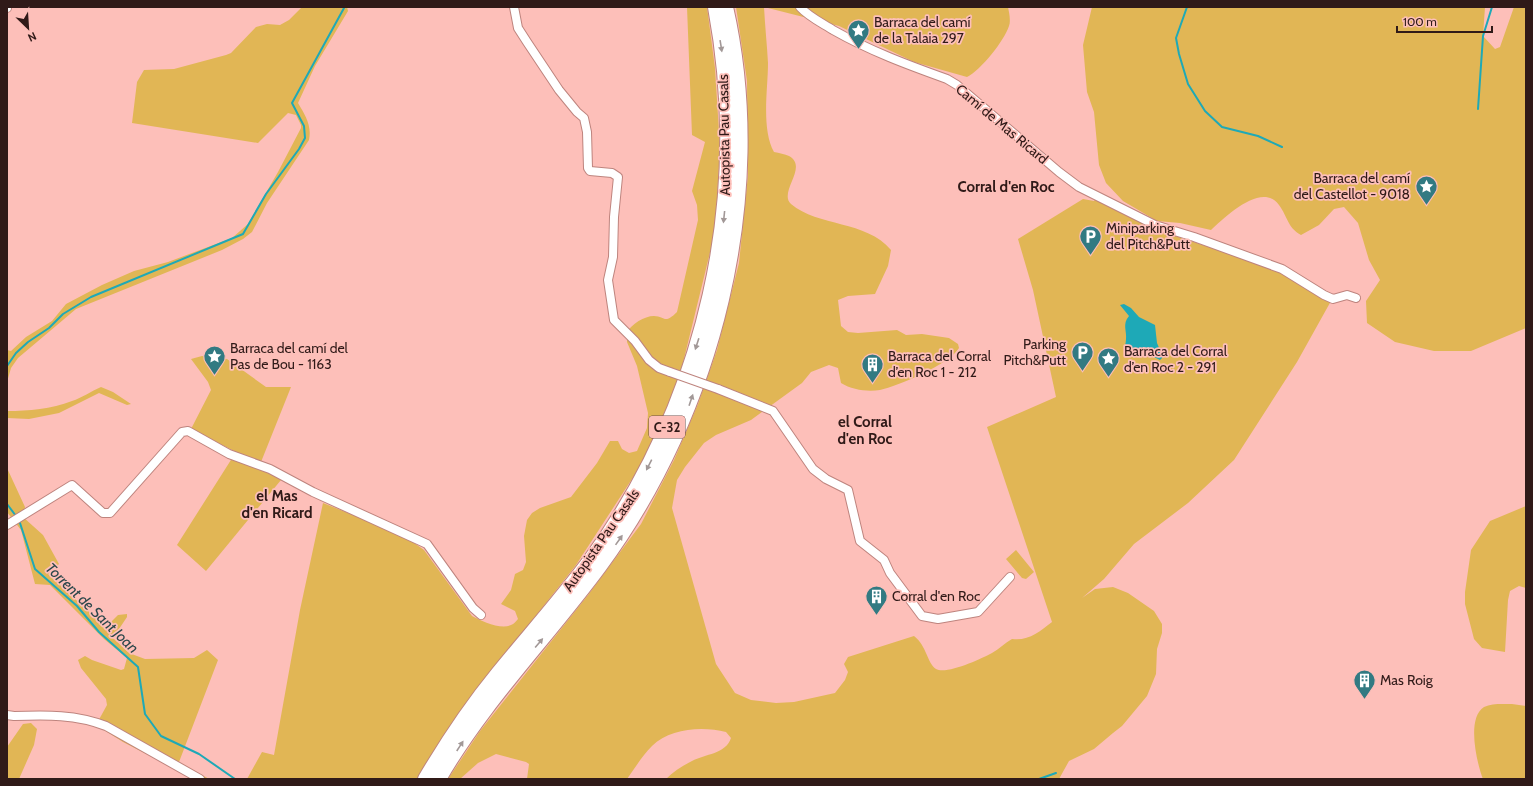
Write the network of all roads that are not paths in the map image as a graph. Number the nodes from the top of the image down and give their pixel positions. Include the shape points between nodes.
1 (514, 7) edge
2 (714, 7) edge
3 (726, 7) edge
4 (800, 7) edge
5 (1356, 298) dead end
6 (7, 525) edge
7 (1010, 577) dead end
8 (481, 615) dead end
9 (7, 715) edge
10 (200, 779) edge
11 (425, 779) edge
12 (439, 779) edge

1 - 7 street, bridge via 518,28 559,90 584,118 588,168 590,171 612,173 618,177 613,257 608,280 614,320 659,368 773,411 813,469 848,490 860,541 884,560 890,573 922,616 938,619 978,612
2 -> 11 highway, Autopista Pau Casals / C-32 via 726,91 726,198 715,275 701,333 680,395 651,462 617,521 566,591 497,674
12 -> 3 highway, Autopista Pau Casals / C-32 via 506,682 578,595 624,532 659,470 688,410 710,344 726,277 737,202 740,126 736,69
4 - 5 street, Camí de Mas Ricard via 813,18 882,55 957,85 1059,172 1090,193 1155,225 1194,236 1282,270 1333,299 1347,295
6 - 8 street via 72,485 103,512 110,514 182,432 188,431 229,454 270,469 313,492 427,544 473,608
9 - 10 street via 54,715 90,719

